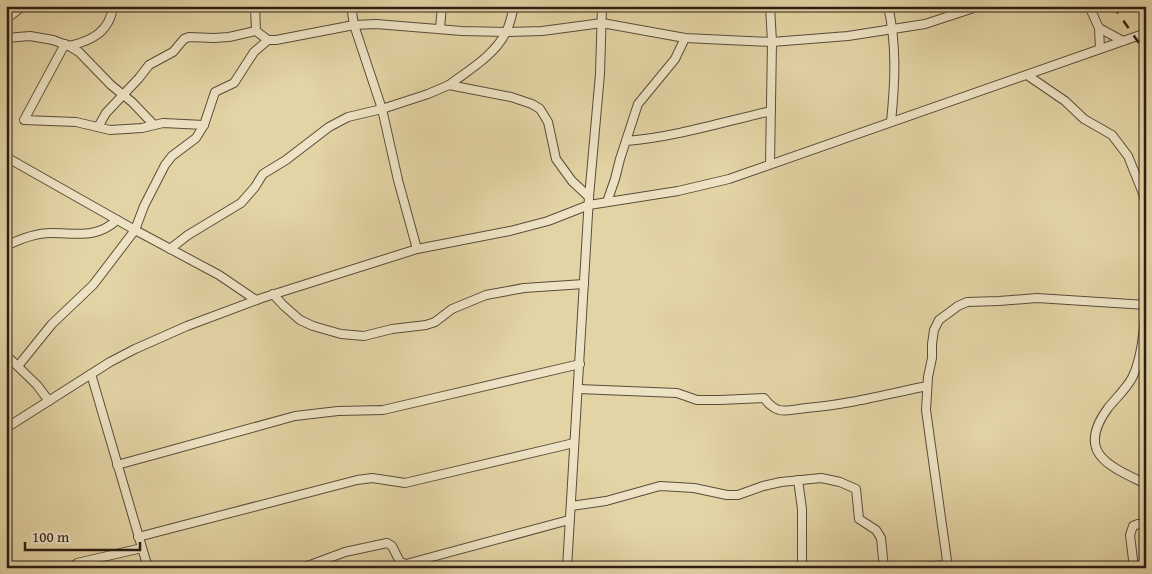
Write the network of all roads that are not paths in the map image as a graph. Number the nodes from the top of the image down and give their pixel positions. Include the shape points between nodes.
1 (23, 6) edge
2 (112, 6) edge
3 (255, 6) edge
4 (351, 6) edge
5 (442, 6) edge
6 (514, 6) edge
7 (602, 6) edge
8 (770, 6) edge
9 (888, 6) edge
10 (980, 6) edge
11 (1089, 6) edge
12 (6, 19) edge
13 (602, 23) junction
14 (354, 25) junction
15 (440, 28) junction
16 (1098, 28) junction
17 (893, 29) junction
18 (256, 31) junction
19 (507, 32) junction
20 (1146, 33) edge
21 (6, 38) edge
22 (685, 38) junction
23 (268, 40) junction
24 (1123, 41) junction
25 (772, 42) junction
26 (67, 45) junction
27 (1100, 49) junction
28 (1027, 75) junction
29 (449, 84) junction
30 (124, 95) junction
31 (382, 108) junction
32 (772, 111) junction
33 (891, 122) junction
34 (154, 125) junction
35 (204, 125) junction
36 (98, 127) junction
37 (626, 141) junction
38 (6, 157) edge
39 (770, 164) junction
40 (589, 201) junction
41 (606, 202) junction
42 (1146, 208) edge
43 (117, 220) junction
44 (135, 230) junction
45 (6, 246) edge
46 (418, 248) junction
47 (170, 249) junction
48 (584, 284) junction
49 (273, 294) junction
50 (256, 300) junction
51 (1146, 305) edge
52 (1146, 311) edge
53 (6, 355) edge
54 (580, 364) junction
55 (18, 366) junction
56 (91, 374) junction
57 (927, 386) junction
58 (578, 389) junction
59 (49, 401) junction
60 (6, 428) edge
61 (574, 443) junction
62 (117, 465) junction
63 (798, 480) junction
64 (1146, 484) edge
65 (571, 506) junction
66 (569, 520) junction
67 (1146, 526) edge
68 (138, 537) junction
69 (142, 548) junction
70 (948, 566) edge
71 (71, 568) edge
72 (148, 568) edge
73 (302, 568) edge
74 (567, 568) edge
75 (802, 568) edge
76 (884, 568) edge
77 (907, 568) edge
78 (1134, 568) edge

1 - 12 street
2 - 26 street via 110,21 104,28 84,42
3 - 18 street
4 - 14 street
5 - 15 street
6 - 19 street
7 - 13 street
8 - 25 street
9 - 17 street
10 - 17 street via 925,24
11 - 16 street
13 - 19 street
13 - 22 street
13 - 40 street
14 - 15 street
14 - 23 street
14 - 31 street
15 - 19 street
16 - 24 street
16 - 27 street
17 - 25 street
17 - 33 street via 895,82
18 - 23 street
18 - 30 street via 228,37 184,39 173,52 151,63
19 - 29 street via 479,63
20 - 24 street
21 - 26 street via 30,36
22 - 25 street
22 - 37 street via 675,59 638,104
23 - 35 street via 254,52 234,83 215,92
24 - 27 street
25 - 32 street
26 - 30 street via 79,52
26 - 36 street via 24,120 62,120
27 - 28 street
28 - 33 street
28 - 42 street via 1064,100 1084,119 1112,135 1128,156
29 - 31 street
29 - 40 street via 525,101 540,109 548,122 556,159
30 - 34 street
30 - 36 street via 106,113
31 - 46 street
31 - 47 street via 348,117 329,127 263,174 241,203
32 - 37 street via 675,134
32 - 39 street
33 - 39 street
34 - 35 street via 182,122
34 - 36 street via 110,130
35 - 44 street via 196,138 165,165
37 - 41 street
38 - 43 street
39 - 41 street via 730,179
40 - 41 street
40 - 46 street via 539,223
40 - 48 street
43 - 44 street
43 - 45 street via 98,232 38,234
44 - 47 street
44 - 55 street via 93,285 52,324
46 - 49 street
47 - 50 street via 219,275
48 - 49 street via 524,288 486,295 452,309 426,325 364,336 313,326 300,320
48 - 54 street
49 - 50 street
50 - 56 street via 134,349
51 - 57 street via 1037,298 968,302 946,314 934,330
52 - 64 street via 1142,342 1131,380 1099,422 1095,447 1108,465
53 - 55 street
54 - 58 street
54 - 62 street via 383,410 295,416
55 - 59 street
56 - 59 street
56 - 62 street
57 - 58 street via 816,408 784,410 770,405 764,398 696,400 677,393
57 - 70 street via 926,410
58 - 61 street
59 - 60 street
61 - 65 street
61 - 68 street via 405,483 372,478 357,480
62 - 68 street
63 - 65 street via 727,496 694,488 660,486 606,501
63 - 75 street via 802,508
63 - 76 street via 821,478 856,489 859,519 876,530 881,538
65 - 66 street
66 - 73 street via 406,564 400,562 387,543 345,552
66 - 74 street
67 - 78 street via 1138,524 1131,530
68 - 69 street
69 - 71 street via 77,563
69 - 72 street
70 - 77 street

